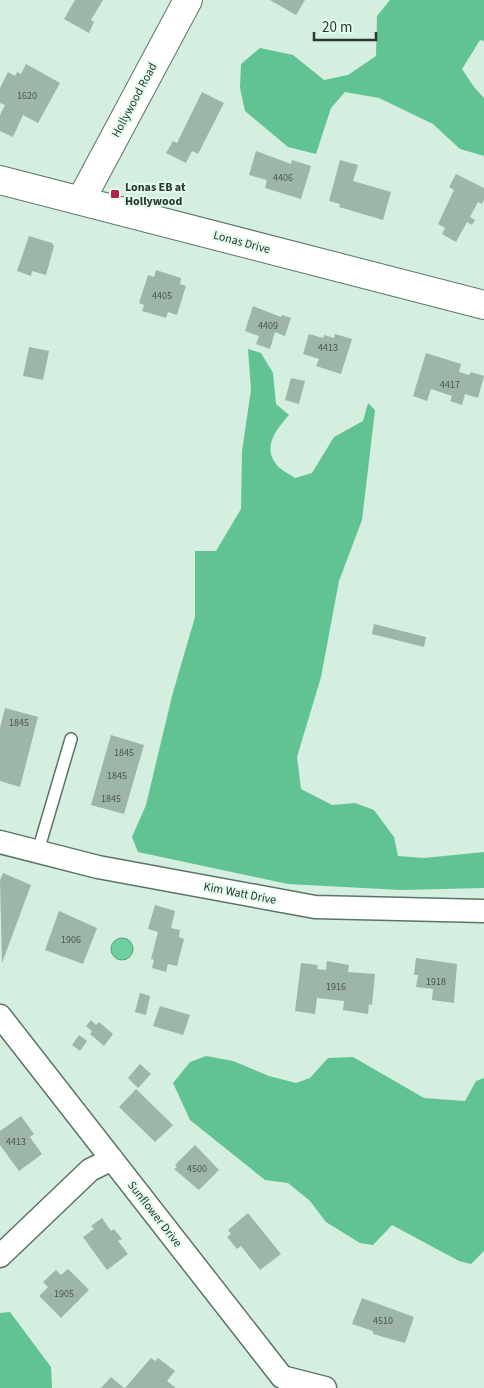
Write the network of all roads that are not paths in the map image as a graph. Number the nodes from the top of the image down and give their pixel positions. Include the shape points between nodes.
1 (188, 0) edge
2 (0, 180) edge
3 (81, 200) junction
4 (484, 305) edge
5 (71, 739) dead end
6 (0, 842) edge
7 (38, 851) junction
8 (484, 911) edge
9 (0, 1016) edge
10 (112, 1159) junction
11 (0, 1256) edge
12 (326, 1388) edge

1 - 3 street, Hollywood Road
2 - 3 street, Lonas Drive
3 - 4 street, Lonas Drive
5 - 7 lane
6 - 7 street, Kim Watt Drive
7 - 8 street, Kim Watt Drive via 98,867 315,907
9 - 10 street, Sunflower Drive
10 - 11 street via 90,1170
10 - 12 street, Sunflower Drive via 282,1377

